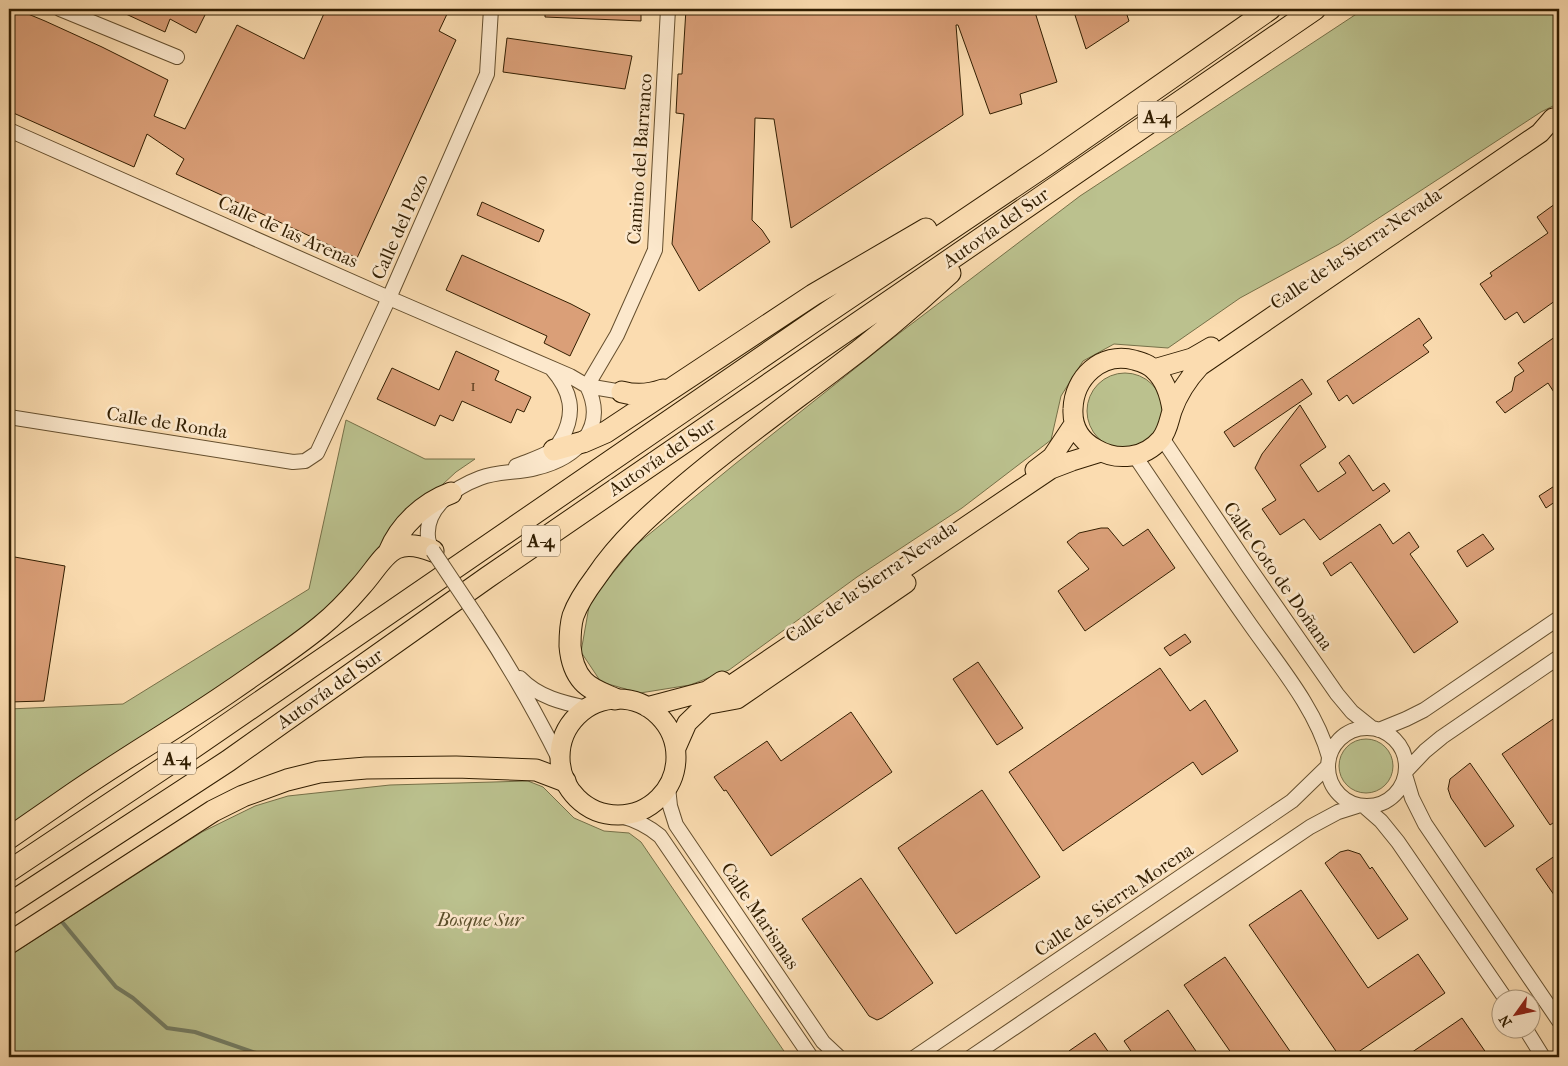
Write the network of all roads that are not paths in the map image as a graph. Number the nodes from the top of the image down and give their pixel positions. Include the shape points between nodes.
1 (60, 9) edge
2 (491, 9) edge
3 (668, 9) edge
4 (1270, 9) edge
5 (1315, 9) edge
6 (177, 57) dead end
7 (1556, 116) edge
8 (9, 130) edge
9 (988, 204) junction
10 (999, 226) junction
11 (389, 298) junction
12 (552, 368) junction
13 (1154, 369) junction
14 (587, 386) junction
15 (675, 386) junction
16 (622, 392) joint
17 (569, 399) junction
18 (1172, 410) junction
19 (9, 417) edge
20 (1074, 424) junction
21 (1162, 438) junction
22 (582, 442) junction
23 (554, 450) junction
24 (1101, 452) junction
25 (317, 453) joint
26 (1135, 456) junction
27 (500, 473) junction
28 (451, 492) junction
29 (433, 551) junction
30 (389, 552) junction
31 (1559, 618) edge
32 (344, 644) junction
33 (1559, 657) edge
34 (508, 664) junction
35 (615, 699) junction
36 (647, 706) junction
37 (588, 708) junction
38 (1376, 729) junction
39 (676, 748) junction
40 (1328, 762) junction
41 (563, 772) junction
42 (1406, 774) junction
43 (668, 787) junction
44 (1361, 806) junction
45 (46, 813) junction
46 (621, 816) junction
47 (9, 838) edge
48 (82, 855) junction
49 (9, 871) edge
50 (9, 904) edge
51 (9, 919) edge
52 (9, 943) edge
53 (1498, 988) edge
54 (1559, 1021) edge
55 (1531, 1038) edge
56 (811, 1057) edge
57 (838, 1057) edge
58 (915, 1057) edge
59 (971, 1057) edge
60 (1543, 1057) edge

1 - 6 street
2 - 11 street, Calle del Pozo via 487,74
3 - 14 street, Camino del Barranco via 655,250 617,335
4 - 9 highway, Autovía del Sur / A-4
5 - 10 highway, Autovía del Sur / A-4
7 - 13 main road, Calle de la Sierra Nevada via 1542,122 1209,348 1192,358
7 - 18 main road via 1540,133 1200,366 1187,380
8 - 11 street, Calle de las Arenas
9 - 15 highway via 929,228 813,296
9 - 32 highway, Autovía del Sur / A-4
10 - 35 highway via 878,337 709,465 649,515 607,560 573,616 570,648 571,660 582,680
10 - 48 highway, Autovía del Sur / A-4 via 228,761
11 - 12 street, Calle de las Arenas
11 - 25 street, Calle del Pozo
12 - 14 street, Calle de las Arenas
12 - 17 street
13 - 18 main road via 1165,384
13 - 20 main road via 1128,358 1101,363 1082,379 1076,390 1072,412
14 - 16 street, Calle de las Arenas
14 - 17 street
14 - 22 street via 595,413 594,422
15 - 16 highway via 653,394
15 - 22 highway via 606,432
17 - 23 street via 570,418
18 - 21 main road
19 - 25 street, Calle de Ronda via 293,462 305,461
20 - 24 main road via 1082,438
20 - 36 main road, Calle de la Sierra Nevada via 1052,457 1039,467 771,650 707,691
21 - 26 main road
21 - 38 street, Calle Coto de Doñana via 1337,694 1352,712
22 - 23 highway
22 - 27 street via 563,458 551,463
23 - 27 street
24 - 26 main road via 1120,458
24 - 39 main road via 1072,461 972,537 737,699 710,700 688,723
26 - 40 street via 1311,712 1324,739
27 - 28 street via 480,478
28 - 29 street via 429,522 428,538
28 - 30 highway via 430,502 410,520 394,539
29 - 30 highway via 407,545
29 - 34 street, bridge
30 - 45 highway via 333,615 304,640
31 - 38 street via 1424,710
32 - 45 highway via 295,665 200,728
32 - 49 highway, Autovía del Sur / A-4
33 - 42 street via 1442,737
34 - 37 street via 526,684 550,699
34 - 41 street via 540,721
35 - 36 main road
35 - 37 main road
36 - 39 main road via 666,724
37 - 41 main road via 566,731 562,746
38 - 40 street via 1358,729 1345,734 1335,744
38 - 42 street via 1400,745
39 - 43 main road via 674,775
40 - 44 street via 1330,779 1336,791 1345,800
40 - 58 street, Calle de Sierra Morena via 1292,801
41 - 46 main road via 577,798 594,810
41 - 52 highway via 392,767 319,772 287,780 213,811
42 - 44 street via 1400,790 1391,800
42 - 54 street via 1412,798 1425,824
43 - 46 main road via 653,804
43 - 57 street, Calle Marismas via 676,825 824,1042
44 - 53 street via 1381,821 1398,842
44 - 59 street via 1338,812 1310,826
45 - 47 highway
46 - 56 street, Calle Marismas via 647,826 660,836
48 - 50 highway, Autovía del Sur / A-4
48 - 51 highway via 49,892
55 - 60 street

